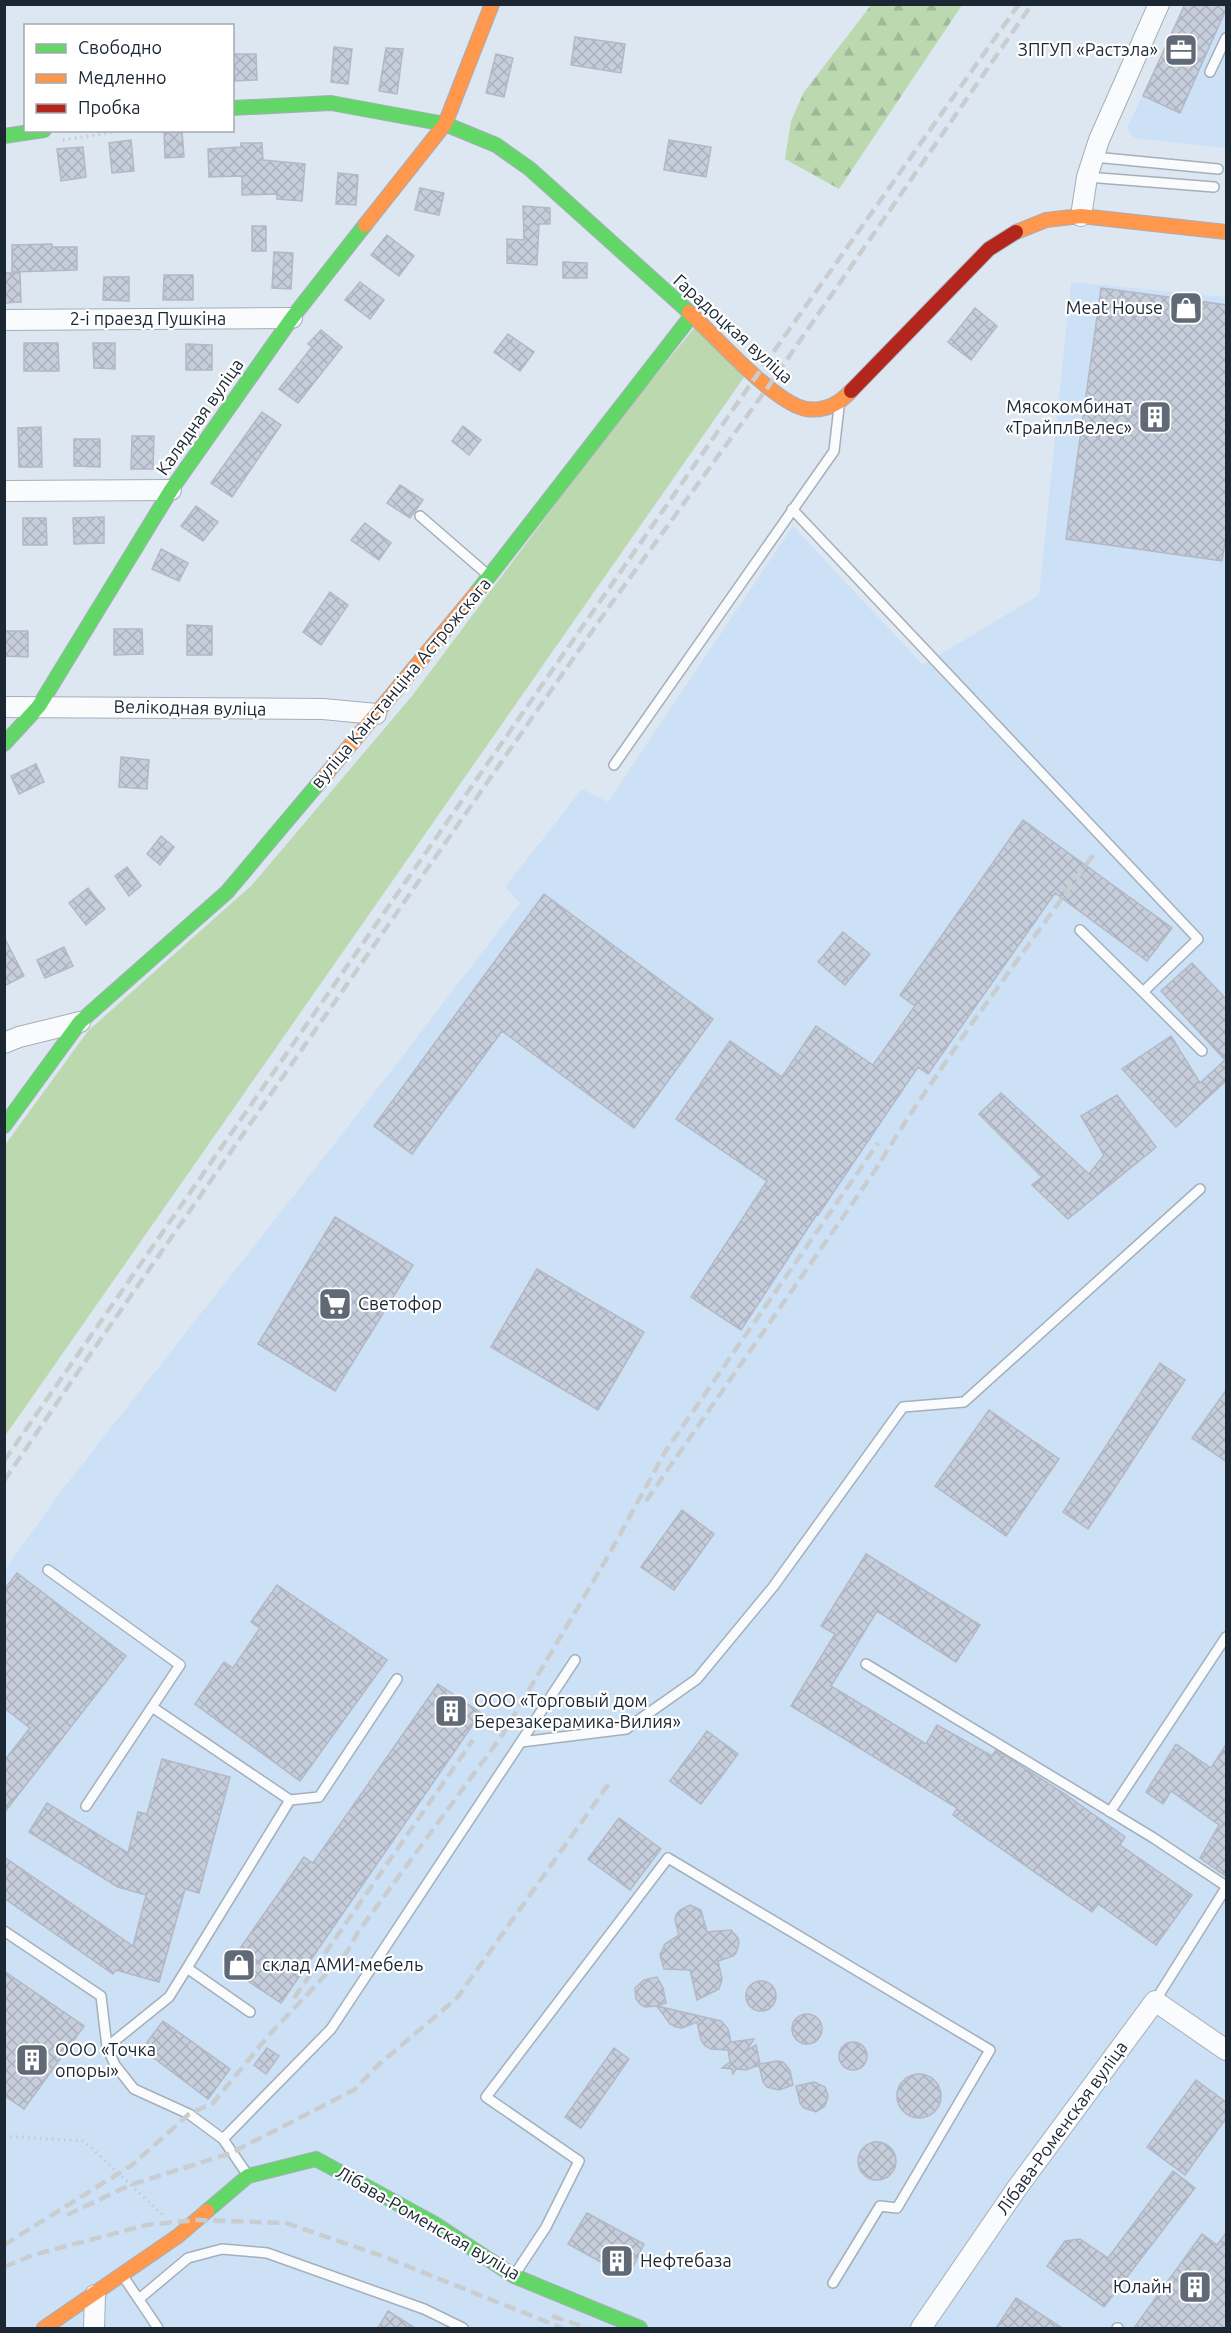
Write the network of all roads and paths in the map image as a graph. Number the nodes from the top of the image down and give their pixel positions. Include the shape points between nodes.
1 (492, 4) edge
2 (1159, 4) edge
3 (1227, 38) edge
4 (1210, 72) dead end
5 (234, 108) edge
6 (445, 124) junction
7 (31, 132) edge
8 (115, 132) edge
9 (4, 136) edge
10 (61, 140) dead end
11 (1094, 157) junction
12 (1218, 170) dead end
13 (1087, 177) junction
14 (1214, 187) dead end
15 (1081, 216) junction
16 (1227, 232) edge
17 (692, 315) junction
18 (292, 318) junction
19 (4, 320) edge
20 (839, 404) junction
21 (171, 490) junction
22 (4, 491) edge
23 (792, 509) junction
24 (420, 516) dead end
25 (490, 577) junction
26 (39, 706) junction
27 (4, 707) edge
28 (376, 714) junction
29 (4, 744) edge
30 (614, 765) dead end
31 (1080, 930) dead end
32 (1143, 992) junction
33 (80, 1022) junction
34 (4, 1043) edge
35 (1202, 1051) dead end
36 (4, 1126) edge
37 (1200, 1189) dead end
38 (48, 1570) dead end
39 (1227, 1637) edge
40 (575, 1660) dead end
41 (866, 1664) dead end
42 (397, 1679) dead end
43 (152, 1707) junction
44 (521, 1742) junction
45 (290, 1800) junction
46 (86, 1806) dead end
47 (1110, 1812) junction
48 (1227, 1887) edge
49 (4, 1931) edge
50 (187, 1968) junction
51 (1155, 2001) junction
52 (250, 2012) dead end
53 (107, 2047) junction
54 (1227, 2050) edge
55 (4, 2136) edge
56 (223, 2139) junction
57 (248, 2176) junction
58 (178, 2236) junction
59 (122, 2274) junction
60 (514, 2276) junction
61 (833, 2283) dead end
62 (95, 2295) junction
63 (139, 2299) junction
64 (44, 2328) edge
65 (94, 2328) edge
66 (158, 2328) edge
67 (462, 2328) edge
68 (640, 2328) edge
69 (921, 2328) edge

1 - 6 street, Калядная вуліца
2 - 11 street
3 - 4 lane
5 - 6 street, Гарадоцкая вуліца via 331,103
6 - 17 street, Гарадоцкая вуліца via 496,145 530,169
6 - 18 street, Калядная вуліца
7 - 9 street
8 - 10 path
11 - 12 lane
11 - 13 street
13 - 14 lane
13 - 15 street
15 - 16 street
15 - 20 street via 1046,220 1021,229 989,249
17 - 20 street, Гарадоцкая вуліца via 768,387 793,405 819,409
17 - 25 street, вуліца Канстанціна Астрожскага
18 - 19 street, 2-і праезд Пушкіна
18 - 21 street, Калядная вуліца
20 - 23 lane via 834,451
21 - 22 street
21 - 26 street, Калядная вуліца
23 - 30 lane
23 - 32 lane via 1198,939
24 - 25 lane
25 - 28 street, вуліца Канстанціна Астрожскага
26 - 27 street, Велікодная вуліца
26 - 28 street, Велікодная вуліца via 323,709
26 - 29 street, Калядная вуліца
28 - 33 street, вуліца Канстанціна Астрожскага via 227,892
31 - 32 lane
32 - 35 lane
33 - 34 street, вуліца Канстанціна Астрожскага
33 - 36 street, вуліца Канстанціна Астрожскага
37 - 44 lane via 964,1402 903,1407 773,1587 697,1679 626,1729
38 - 43 lane via 180,1665
39 - 47 lane
40 - 44 lane
41 - 47 lane
42 - 45 lane via 319,1797
43 - 45 lane
43 - 46 lane
44 - 56 lane via 330,2029
45 - 50 lane
47 - 48 lane
48 - 51 lane
49 - 53 lane via 101,1996
50 - 52 lane
50 - 53 lane via 169,1997
51 - 54 street
51 - 69 street, Лібава-Роменская вуліца via 1017,2188
53 - 56 lane via 115,2065 134,2089 189,2114
55 - 58 path via 84,2141 171,2223
56 - 57 lane
57 - 58 street, Лібава-Роменская вуліца
57 - 60 street, Лібава-Роменская вуліца via 316,2159 435,2224
58 - 59 street, Лібава-Роменская вуліца
59 - 62 street, Лібава-Роменская вуліца
59 - 63 lane
60 - 61 lane via 546,2227 579,2161 486,2097 668,1858 990,2050 897,2208 880,2206
60 - 68 street, Лібава-Роменская вуліца
62 - 64 street, Лібава-Роменская вуліца
62 - 65 street
63 - 66 lane
63 - 67 lane via 188,2258 222,2249 267,2253 424,2309

